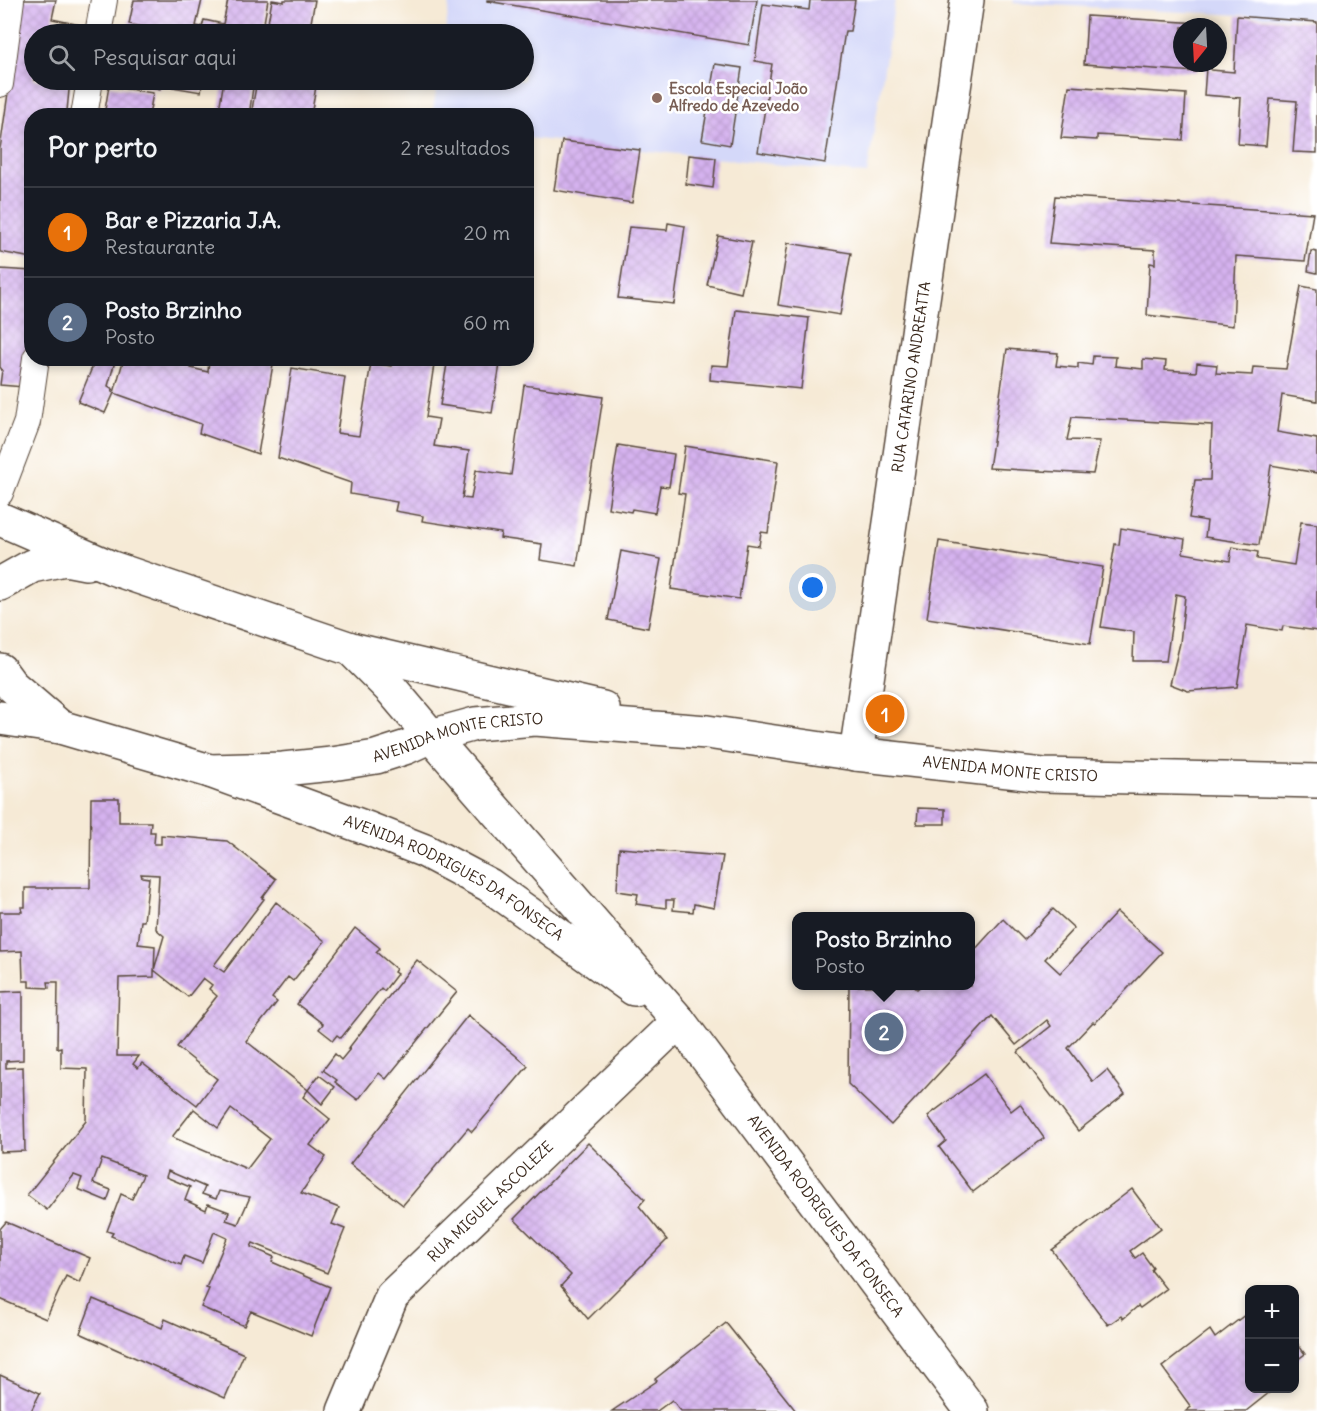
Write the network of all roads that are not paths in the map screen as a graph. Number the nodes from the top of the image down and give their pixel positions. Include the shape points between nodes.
1 (11, 0) edge
2 (104, 0) edge
3 (967, 0) edge
4 (100, 24) edge
5 (0, 84) edge
6 (88, 90) edge
7 (85, 108) edge
8 (35, 366) edge
9 (0, 493) edge
10 (0, 519) edge
11 (112, 568) junction
12 (0, 584) edge
13 (351, 649) junction
14 (0, 670) edge
15 (0, 718) edge
16 (60, 727) junction
17 (707, 732) junction
18 (431, 736) junction
19 (856, 754) junction
20 (210, 771) junction
21 (1317, 781) edge
22 (679, 1021) junction
23 (344, 1411) edge
24 (972, 1411) edge

1 - 5 lane
2 - 4 lane
3 - 19 main road, RUA CATARINO ANDREATTA
6 - 7 lane
8 - 9 lane via 27,422
10 - 11 main road
11 - 12 main road via 65,559 32,566
11 - 13 main road, AVENIDA MONTE CRISTO
13 - 17 main road, AVENIDA MONTE CRISTO
13 - 18 main road, AVENIDA RODRIGUES DA FONSECA
14 - 16 main road via 11,686
15 - 16 main road
16 - 20 main road
17 - 18 main road, AVENIDA MONTE CRISTO via 535,719 475,724
17 - 19 main road, AVENIDA MONTE CRISTO
18 - 20 main road, AVENIDA MONTE CRISTO via 376,757 332,764
18 - 22 main road, AVENIDA RODRIGUES DA FONSECA
19 - 21 main road, AVENIDA MONTE CRISTO via 1043,775
20 - 22 main road, AVENIDA RODRIGUES DA FONSECA via 425,851 489,885
22 - 23 main road, RUA MIGUEL ASCOLEZE via 392,1296
22 - 24 main road, AVENIDA RODRIGUES DA FONSECA

